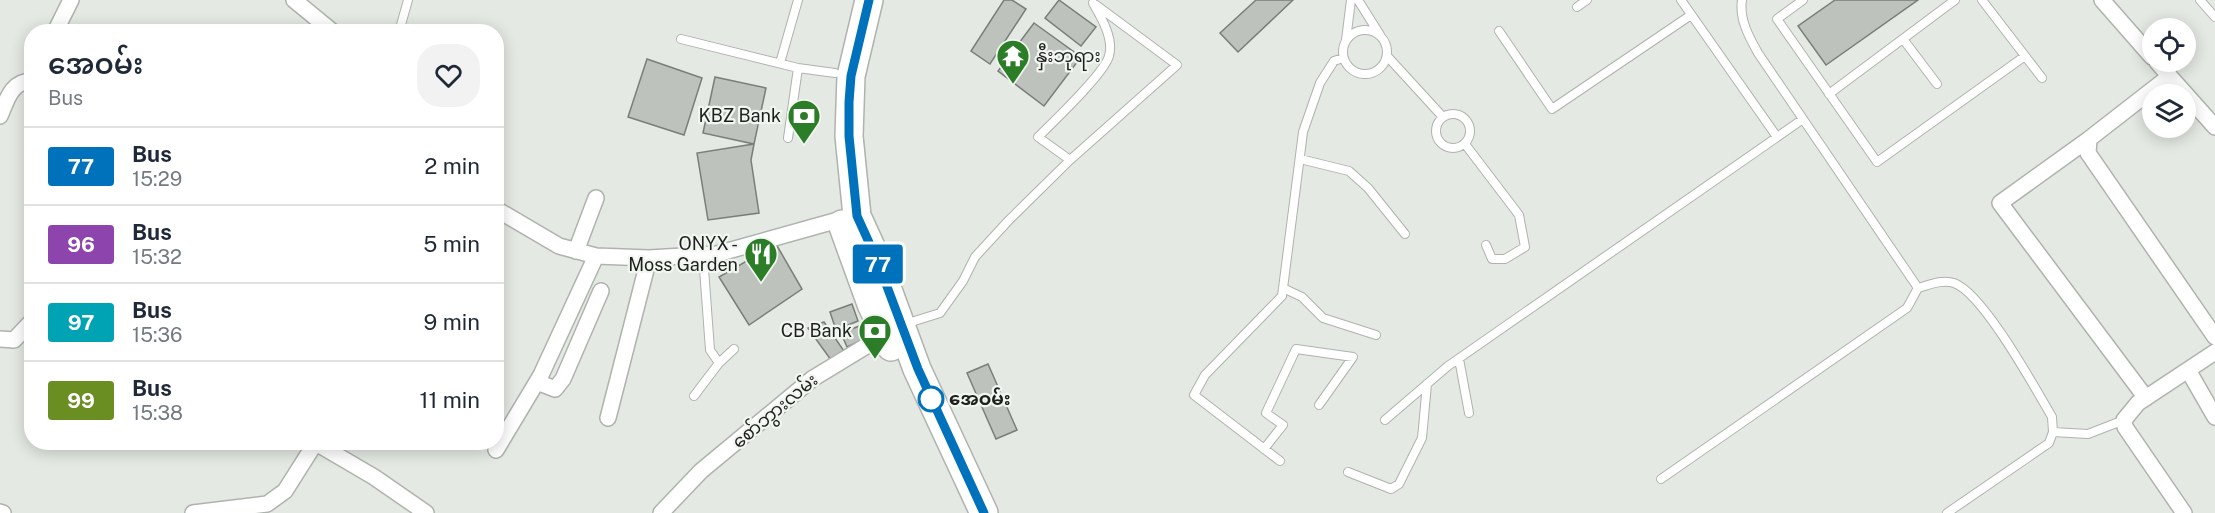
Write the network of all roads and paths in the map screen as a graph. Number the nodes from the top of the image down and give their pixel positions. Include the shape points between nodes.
1 (71, 0) edge
2 (294, 0) edge
3 (408, 0) edge
4 (798, 0) edge
5 (852, 0) edge
6 (868, 0) edge
7 (1351, 0) edge
8 (1358, 0) edge
9 (1587, 0) edge
10 (1681, 0) edge
11 (1742, 0) edge
12 (1803, 0) edge
13 (1955, 0) edge
14 (1982, 0) edge
15 (2102, 0) edge
16 (2200, 0) edge
17 (1091, 1) edge
18 (1577, 7) dead end
19 (1691, 15) junction
20 (2215, 17) edge
21 (59, 24) edge
22 (323, 24) edge
23 (401, 24) edge
24 (1499, 31) dead end
25 (681, 39) dead end
26 (1383, 39) junction
27 (1903, 39) junction
28 (1346, 41) junction
29 (2142, 46) edge
30 (1387, 56) junction
31 (2025, 56) junction
32 (1343, 58) junction
33 (780, 63) junction
34 (798, 68) junction
35 (2166, 72) edge
36 (835, 73) junction
37 (2170, 76) junction
38 (2042, 78) dead end
39 (24, 81) edge
40 (1937, 84) dead end
41 (1829, 94) junction
42 (0, 116) edge
43 (1442, 116) junction
44 (1803, 119) junction
45 (2215, 128) edge
46 (1777, 137) junction
47 (788, 138) dead end
48 (2089, 140) junction
49 (1466, 144) junction
50 (1300, 159) junction
51 (1070, 160) junction
52 (596, 198) dead end
53 (504, 214) edge
54 (849, 217) junction
55 (1405, 234) dead end
56 (1486, 244) dead end
57 (576, 252) junction
58 (703, 255) junction
59 (596, 256) junction
60 (649, 258) junction
61 (1283, 288) junction
62 (1918, 288) junction
63 (601, 291) dead end
64 (24, 329) edge
65 (893, 329) junction
66 (1376, 335) dead end
67 (2215, 337) edge
68 (0, 339) edge
69 (734, 349) dead end
70 (2215, 352) edge
71 (1459, 358) junction
72 (719, 363) junction
73 (2188, 370) junction
74 (537, 382) junction
75 (1427, 384) junction
76 (694, 396) dead end
77 (2146, 398) junction
78 (1319, 405) dead end
79 (1469, 413) dead end
80 (2215, 417) edge
81 (608, 418) dead end
82 (1385, 420) dead end
83 (2124, 420) junction
84 (2053, 432) junction
85 (504, 437) edge
86 (1264, 449) junction
87 (311, 450) edge
88 (328, 450) edge
89 (1280, 461) dead end
90 (1348, 472) dead end
91 (1661, 479) dead end
92 (194, 513) edge
93 (426, 513) edge
94 (661, 513) edge
95 (966, 513) edge
96 (984, 513) edge
97 (1947, 513) edge
98 (2184, 513) edge

1 - 21 street
2 - 22 street
3 - 23 lane
4 - 33 lane
5 - 36 highway
6 - 54 highway via 850,84
7 - 28 lane
8 - 26 lane
9 - 18 lane
10 - 19 lane
11 - 44 lane via 1740,8 1747,34
12 - 41 lane via 1777,19
13 - 27 lane
14 - 31 lane
15 - 29 street
16 - 20 lane
17 - 51 lane via 1109,39 1109,56 1038,137
17 - 51 lane via 1177,64
19 - 24 lane via 1552,109
19 - 46 lane
25 - 33 lane
26 - 28 lane via 1368,30 1352,34
26 - 30 lane
27 - 40 lane
27 - 41 lane
28 - 32 lane
30 - 32 lane via 1384,64 1370,74 1353,71
30 - 43 lane
31 - 38 lane
31 - 41 lane via 1877,162
32 - 50 lane via 1334,61 1320,83 1303,132
33 - 34 lane
34 - 36 lane
34 - 47 lane
35 - 37 street
36 - 54 highway via 833,136
37 - 45 street
37 - 48 street
39 - 42 street via 13,88
43 - 49 lane via 1455,113 1467,119 1471,132
43 - 49 lane via 1434,128 1439,142 1452,149
44 - 46 lane
44 - 62 lane
46 - 71 lane
48 - 67 street via 2088,153 2097,168
48 - 77 street via 2000,203
49 - 56 lane via 1519,215 1525,247 1505,259 1492,259
50 - 55 lane via 1349,171
50 - 61 lane
51 - 65 lane via 975,257 940,313
52 - 57 street
53 - 57 street
54 - 58 street
54 - 65 highway
57 - 59 street
58 - 60 street
58 - 72 lane via 710,350
59 - 60 street
59 - 74 street
60 - 81 street
61 - 66 lane via 1302,297 1323,318
61 - 86 lane via 1282,297 1205,375 1194,394
62 - 84 lane via 1943,282 1956,284 1989,314 2052,417
62 - 91 lane via 1907,308
63 - 74 street via 563,379 555,389
64 - 68 street via 14,340
65 - 94 street, စော်ဘွားလမ်း via 812,379 702,471
65 - 95 highway
65 - 96 highway via 918,369
69 - 72 lane
70 - 73 street
71 - 75 lane
71 - 79 lane
72 - 76 lane
73 - 77 street
73 - 80 street
74 - 85 street
75 - 82 lane
75 - 90 lane via 1422,438 1399,484 1391,489
77 - 83 street
78 - 86 lane via 1353,357 1296,349 1266,413 1282,425
83 - 84 lane via 2088,434
83 - 98 street
84 - 97 lane via 2049,443
86 - 89 lane
87 - 92 street via 285,491 267,504
88 - 93 street

